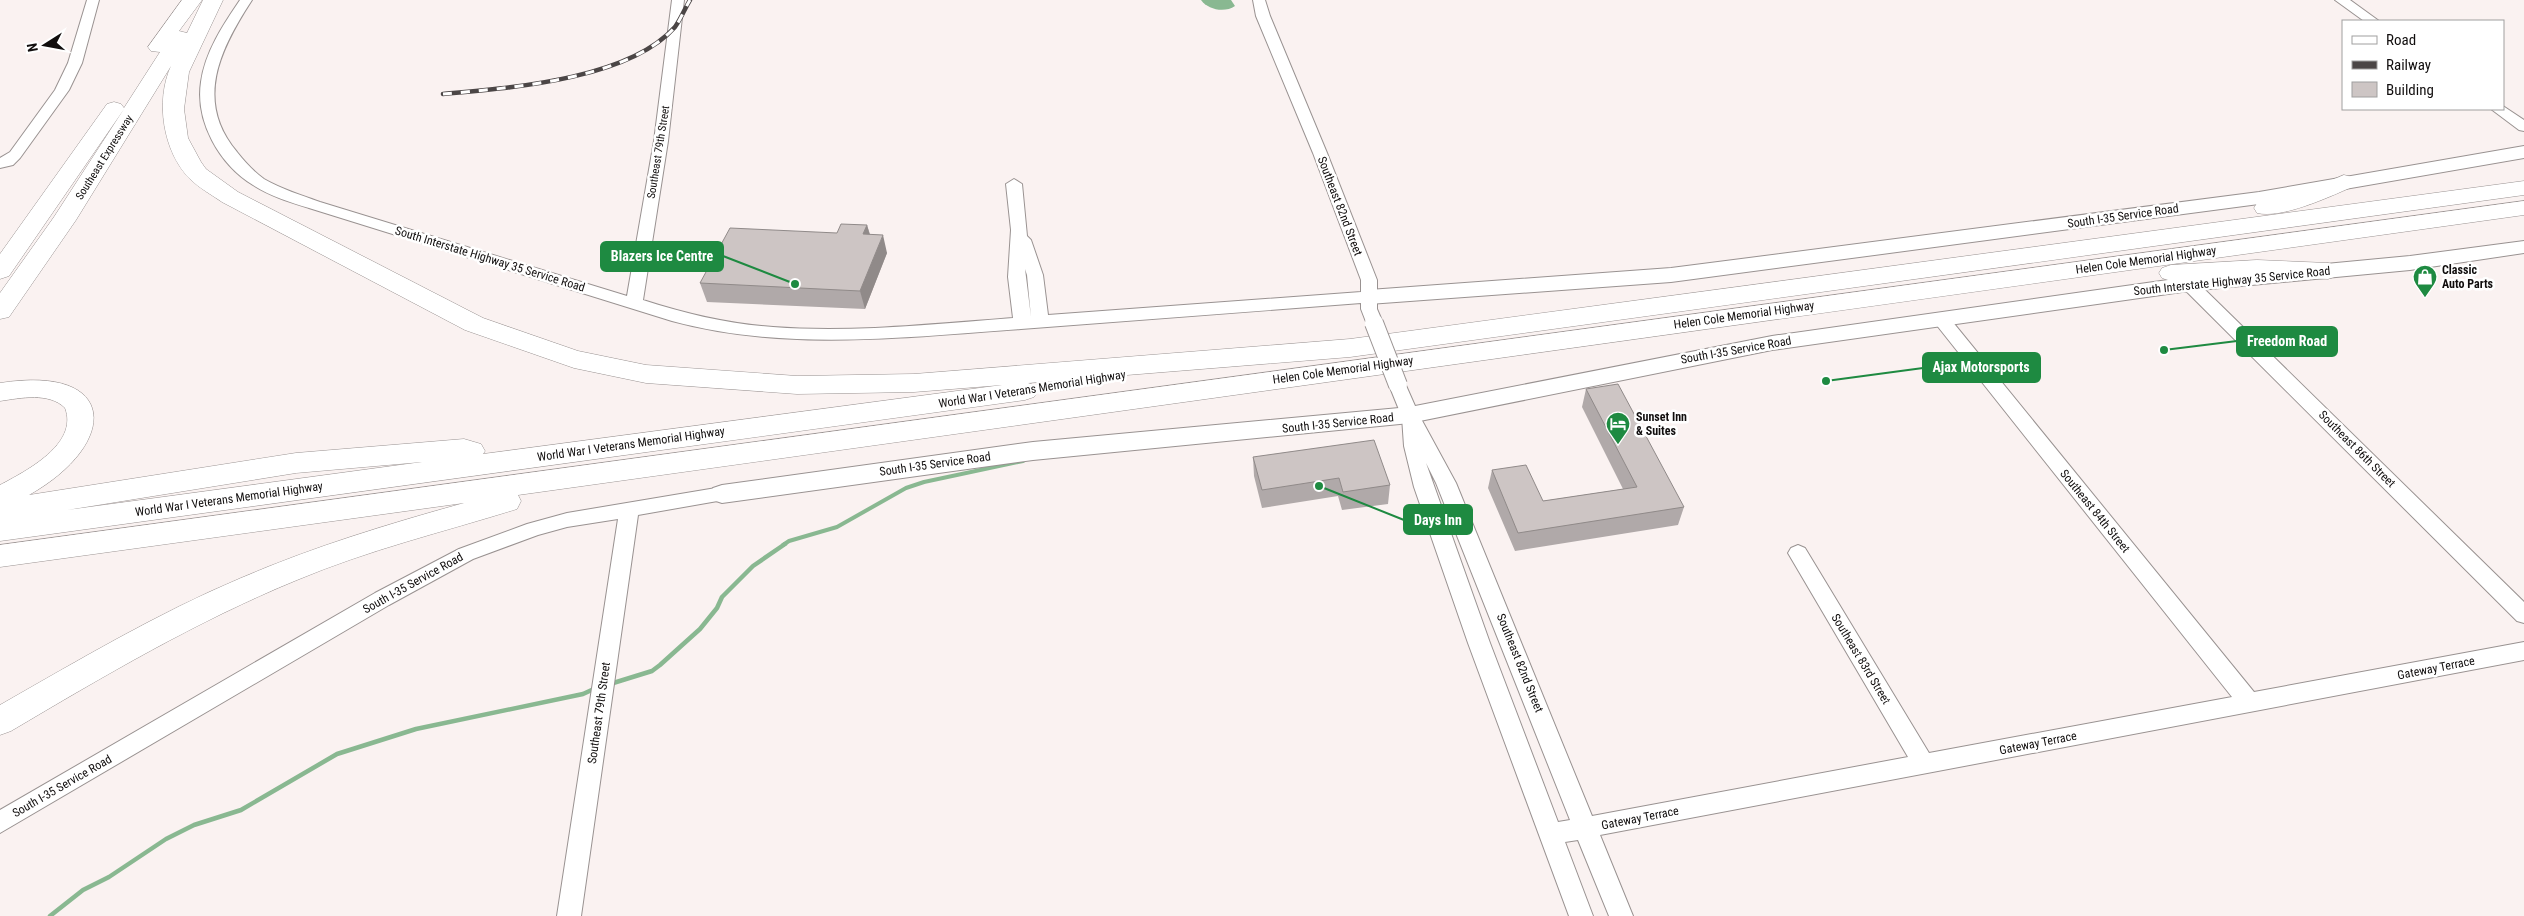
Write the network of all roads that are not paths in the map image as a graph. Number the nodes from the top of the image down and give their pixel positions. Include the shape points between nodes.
1 (94, 0) edge
2 (192, 0) edge
3 (205, 0) edge
4 (212, 0) edge
5 (246, 0) edge
6 (678, 0) edge
7 (1259, 0) edge
8 (2341, 0) edge
9 (2371, 20) edge
10 (2499, 110) edge
11 (2524, 127) edge
12 (2524, 152) edge
13 (2502, 155) junction
14 (2524, 158) edge
15 (4, 162) edge
16 (2344, 182) junction
17 (1014, 184) dead end
18 (2524, 188) edge
19 (2524, 208) edge
20 (1019, 230) junction
21 (2168, 237) junction
22 (2524, 248) edge
23 (6, 255) edge
24 (0, 271) edge
25 (2328, 271) junction
26 (1982, 283) junction
27 (2189, 284) junction
28 (1369, 297) junction
29 (634, 304) junction
30 (0, 311) edge
31 (1941, 319) junction
32 (1040, 321) junction
33 (1022, 323) junction
34 (886, 333) joint
35 (1261, 355) junction
36 (0, 392) edge
37 (1410, 415) junction
38 (965, 422) joint
39 (498, 462) junction
40 (598, 475) junction
41 (722, 494) joint
42 (0, 497) edge
43 (629, 509) junction
44 (0, 510) edge
45 (442, 520) junction
46 (0, 530) edge
47 (1798, 553) dead end
48 (0, 556) edge
49 (0, 574) edge
50 (2524, 615) edge
51 (2524, 651) edge
52 (2250, 703) junction
53 (0, 721) edge
54 (1924, 764) junction
55 (0, 822) edge
56 (1586, 828) junction
57 (1551, 834) junction
58 (569, 916) edge
59 (1581, 916) edge
60 (1621, 916) edge

1 - 15 street via 75,63 62,90
2 - 23 highway, Southeast Expressway
3 - 30 highway, Southeast Expressway via 64,220
4 - 35 highway via 179,72 173,109 177,138 198,174 230,197 474,324 574,359 646,374 797,385 914,383
5 - 29 street, South Interstate Highway 35 Service Road via 220,41 210,65 205,95 209,120 222,147 258,181 334,211
6 - 29 street, Southeast 79th Street via 661,141
7 - 28 street, Southeast 82nd Street via 1369,280
8 - 9 street
10 - 11 street
12 - 13 main road
13 - 14 main road
13 - 16 main road
16 - 21 highway via 2305,198
16 - 28 main road, South I-35 Service Road via 2259,198 1671,275
17 - 20 street
18 - 21 highway, Helen Cole Memorial Highway
19 - 26 highway, Helen Cole Memorial Highway
20 - 32 street via 1035,275
20 - 33 street via 1016,277
21 - 35 highway, Helen Cole Memorial Highway via 1350,348
22 - 25 main road, South Interstate Highway 35 Service Road
23 - 24 highway, Southeast Expressway
25 - 26 highway via 2257,268
25 - 27 main road, South Interstate Highway 35 Service Road
26 - 38 highway, Helen Cole Memorial Highway
27 - 31 main road, South Interstate Highway 35 Service Road
27 - 50 street, Southeast 86th Street
28 - 32 street, South I-35 Service Road
28 - 37 street, Southeast 82nd Street, bridge via 1369,309
29 - 34 street, South Interstate Highway 35 Service Road via 719,326 774,333
31 - 37 main road, South I-35 Service Road via 1728,350
31 - 52 street, Southeast 84th Street
32 - 33 street, South I-35 Service Road
33 - 34 street, South I-35 Service Road
35 - 39 highway, World War I Veterans Memorial Highway via 956,401
36 - 42 highway via 24,388 54,390 75,401 82,419 73,443 54,464
37 - 41 main road, South I-35 Service Road via 1033,451
37 - 56 street, Southeast 82nd Street via 1446,483
37 - 57 street, Southeast 82nd Street via 1410,440 1423,486
38 - 40 highway, World War I Veterans Memorial Highway
39 - 44 highway via 464,449 296,463
39 - 46 highway, World War I Veterans Memorial Highway
40 - 45 highway
40 - 48 highway, World War I Veterans Memorial Highway
41 - 43 street, South I-35 Service Road
43 - 55 street, South I-35 Service Road via 534,529 438,567
43 - 58 street, Southeast 79th Street
45 - 49 highway via 396,520
45 - 53 highway via 288,572 203,610 116,654
47 - 54 street, Southeast 83rd Street
51 - 52 street, Gateway Terrace
52 - 54 street, Gateway Terrace
54 - 56 street, Gateway Terrace
56 - 57 street, Gateway Terrace
56 - 60 street, Southeast 82nd Street
57 - 59 street, Southeast 82nd Street

